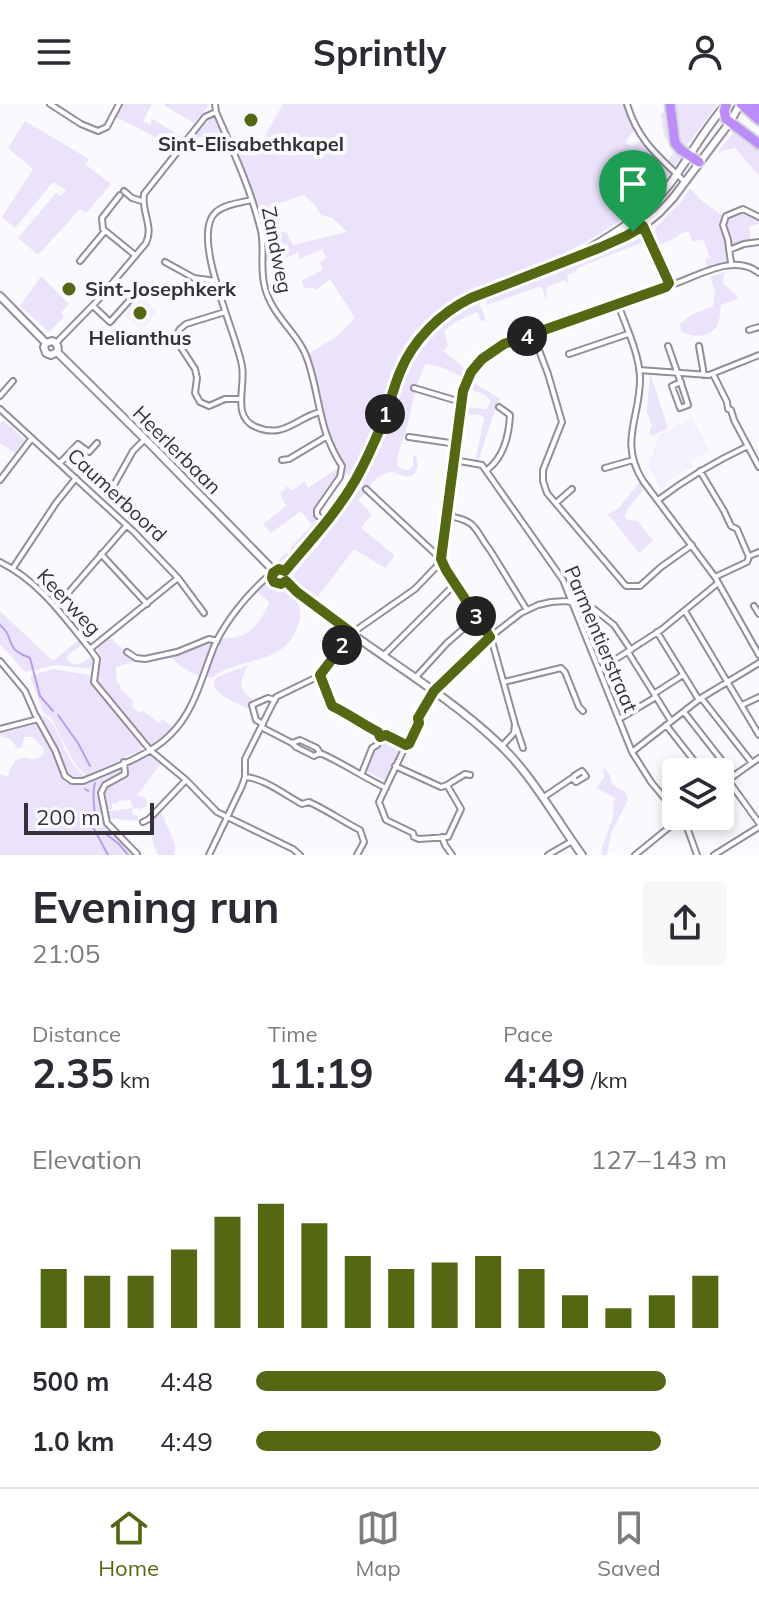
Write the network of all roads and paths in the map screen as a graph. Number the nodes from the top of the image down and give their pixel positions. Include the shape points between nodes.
1 (50, 104) edge
2 (119, 104) edge
3 (215, 104) edge
4 (670, 104) edge
5 (727, 104) edge
6 (740, 104) edge
7 (628, 106) edge
8 (756, 111) edge
9 (216, 112) junction
10 (730, 122) junction
11 (759, 144) edge
12 (690, 156) junction
13 (699, 162) junction
14 (677, 174) junction
15 (685, 182) junction
16 (251, 200) junction
17 (142, 201) junction
18 (638, 216) junction
19 (759, 217) edge
20 (643, 226) junction
21 (105, 231) junction
22 (759, 242) edge
23 (729, 250) junction
24 (135, 255) junction
25 (577, 256) junction
26 (80, 261) dead end
27 (165, 262) dead end
28 (731, 264) junction
29 (759, 273) edge
30 (216, 281) junction
31 (669, 283) junction
32 (137, 292) dead end
33 (0, 296) edge
34 (618, 304) junction
35 (93, 306) junction
36 (225, 312) junction
37 (759, 327) edge
38 (749, 330) dead end
39 (533, 334) junction
40 (628, 334) junction
41 (46, 343) junction
42 (56, 343) junction
43 (668, 346) dead end
44 (699, 346) dead end
45 (57, 352) junction
46 (569, 354) dead end
47 (759, 355) edge
48 (639, 370) junction
49 (677, 373) junction
50 (713, 374) junction
51 (704, 375) junction
52 (13, 381) dead end
53 (681, 382) junction
54 (414, 388) dead end
55 (0, 396) edge
56 (241, 399) junction
57 (461, 402) junction
58 (499, 407) dead end
59 (0, 409) edge
60 (320, 412) junction
61 (326, 437) junction
62 (409, 437) dead end
63 (32, 438) junction
64 (145, 439) junction
65 (97, 443) dead end
66 (457, 444) junction
67 (748, 446) junction
68 (282, 460) dead end
69 (454, 460) junction
70 (633, 460) junction
71 (60, 463) junction
72 (759, 467) edge
73 (605, 468) dead end
74 (487, 470) junction
75 (700, 471) junction
76 (76, 478) junction
77 (0, 480) edge
78 (366, 489) dead end
79 (572, 489) dead end
80 (110, 492) dead end
81 (658, 501) junction
82 (556, 503) junction
83 (448, 516) junction
84 (327, 523) junction
85 (127, 525) junction
86 (692, 545) junction
87 (759, 552) edge
88 (101, 554) junction
89 (749, 556) junction
90 (0, 562) edge
91 (442, 562) junction
92 (13, 568) junction
93 (274, 571) junction
94 (285, 571) junction
95 (715, 577) junction
96 (178, 578) junction
97 (265, 579) dead end
98 (286, 581) junction
99 (718, 583) junction
100 (455, 584) junction
101 (573, 602) junction
102 (147, 604) junction
103 (754, 606) dead end
104 (56, 607) junction
105 (527, 610) junction
106 (685, 611) junction
107 (204, 613) dead end
108 (759, 614) edge
109 (477, 617) junction
110 (657, 632) junction
111 (352, 633) junction
112 (490, 637) junction
113 (217, 641) junction
114 (90, 649) junction
115 (629, 651) junction
116 (127, 652) dead end
117 (384, 655) junction
118 (759, 655) edge
119 (0, 661) edge
120 (759, 663) edge
121 (599, 670) junction
122 (320, 675) junction
123 (683, 675) junction
124 (416, 677) junction
125 (504, 682) junction
126 (728, 682) junction
127 (434, 691) junction
128 (655, 695) junction
129 (759, 697) edge
130 (700, 699) junction
131 (275, 700) junction
132 (742, 705) junction
133 (583, 711) dead end
134 (684, 712) junction
135 (38, 719) junction
136 (619, 719) junction
137 (669, 723) junction
138 (515, 724) junction
139 (262, 726) junction
140 (0, 729) edge
141 (759, 735) edge
142 (380, 737) junction
143 (406, 745) junction
144 (502, 746) junction
145 (523, 748) dead end
146 (150, 750) junction
147 (632, 752) junction
148 (693, 758) edge
149 (720, 758) edge
150 (759, 758) edge
151 (124, 762) junction
152 (752, 763) junction
153 (395, 766) junction
154 (362, 774) junction
155 (470, 775) dead end
156 (734, 776) edge
157 (245, 777) junction
158 (574, 778) dead end
159 (186, 780) junction
160 (447, 785) junction
161 (386, 788) junction
162 (734, 789) edge
163 (662, 795) edge
164 (542, 799) junction
165 (227, 818) junction
166 (143, 822) dead end
167 (759, 825) edge
168 (663, 830) edge
169 (688, 830) edge
170 (442, 837) junction
171 (572, 841) junction
172 (137, 854) edge
173 (209, 855) edge
174 (300, 855) edge
175 (357, 855) edge
176 (452, 855) edge
177 (548, 855) edge
178 (582, 855) edge
179 (635, 855) edge
180 (697, 855) edge
181 (714, 855) edge

1 - 2 street via 98,131 107,127
3 - 9 street, Zandweg
4 - 12 highway via 675,141
5 - 10 highway via 724,115
5 - 12 street
6 - 8 highway
6 - 10 street
7 - 14 street via 648,147
9 - 16 street, Zandweg
9 - 17 street via 205,117
10 - 11 highway
10 - 13 street
12 - 13 highway
12 - 14 street
13 - 15 street
14 - 15 street
14 - 18 street
15 - 20 street
16 - 30 street via 221,208 209,221
16 - 60 street, Zandweg via 261,231 265,287 279,319 308,360
17 - 21 street via 122,193 102,218
17 - 24 street via 150,234
18 - 20 street
18 - 25 street
19 - 23 street via 743,209 726,216
20 - 25 street
20 - 31 street
21 - 24 street
21 - 26 street
22 - 23 street
23 - 28 street
24 - 35 street
25 - 84 street via 465,301 425,333 401,369 368,456
27 - 30 street via 194,278
28 - 29 street
28 - 31 street
30 - 36 street
31 - 34 street
32 - 35 street via 110,322
33 - 41 street
34 - 39 street
34 - 40 street
35 - 42 street
36 - 56 street via 241,361
36 - 56 street via 182,326 177,341 195,369 200,402 212,406
37 - 38 street
39 - 57 street via 482,359 468,377
39 - 82 street via 562,422 542,477
40 - 46 street
40 - 48 street
41 - 42 street
41 - 45 street via 46,353
42 - 45 street
43 - 49 street
44 - 51 street
45 - 64 street, Heerlerbaan
47 - 50 street
48 - 49 street
48 - 70 street
49 - 51 street
49 - 53 street
50 - 51 street
50 - 67 street
52 - 55 street
53 - 53 street via 688,405 680,408 672,386
54 - 57 street
56 - 60 street via 245,418 260,429 282,430
57 - 66 street
58 - 74 street via 510,415 509,429 501,456
59 - 63 street, Caumerboord
60 - 61 street, Zandweg
61 - 68 street
61 - 84 street, Zandweg via 343,470 317,510
62 - 66 street
63 - 71 street, Caumerboord
63 - 77 street
64 - 80 street
64 - 93 street, Heerlerbaan
65 - 71 street via 89,452 78,444
66 - 69 street
67 - 72 street
67 - 75 street
69 - 74 street via 478,463
69 - 83 street
70 - 73 street
70 - 81 street
71 - 76 street, Caumerboord
74 - 101 street, Parmentierstraat
75 - 81 street
75 - 89 street
76 - 85 street, Caumerboord
76 - 92 street
78 - 91 street
79 - 82 street
81 - 86 street
82 - 86 street via 626,586 640,586
83 - 91 street
83 - 105 street via 463,518 478,531
84 - 94 street
85 - 88 street
85 - 96 street, Caumerboord
86 - 95 street
87 - 89 street
88 - 102 street
88 - 104 street
89 - 95 street via 747,562
90 - 92 street, Keerweg
91 - 100 street
91 - 111 street via 415,589
92 - 104 street, Keerweg
93 - 94 street
93 - 98 street via 274,582
94 - 98 street
95 - 99 street
96 - 102 street
96 - 107 street, Caumerboord
97 - 113 street
98 - 111 street
99 - 106 street
99 - 118 street
100 - 109 street
100 - 117 street
101 - 105 street
101 - 115 street via 610,620
101 - 121 street, Parmentierstraat
102 - 114 street
103 - 108 street
104 - 114 street, Keerweg
105 - 112 street
106 - 110 street
106 - 126 street
109 - 112 street
109 - 124 street
110 - 115 street
110 - 123 street
111 - 117 street
111 - 122 street
112 - 125 street
112 - 127 street
113 - 116 street via 211,638 145,659
113 - 146 street via 187,714
114 - 146 street, Keerweg via 97,659 96,685
115 - 121 street
115 - 128 street
117 - 124 street
119 - 135 street via 20,683
120 - 126 street
121 - 136 street, Parmentierstraat
122 - 131 street
122 - 142 street via 332,706
123 - 128 street
123 - 130 street
124 - 127 street
125 - 133 street via 561,668
125 - 138 street
126 - 130 street
126 - 132 street
127 - 143 street
127 - 144 street
128 - 136 street
128 - 137 street
129 - 132 street
130 - 134 street
130 - 152 street
131 - 139 street
131 - 139 street via 252,705
132 - 141 street
134 - 137 street
134 - 149 street
135 - 140 street
135 - 151 street via 70,780 83,781
136 - 147 street, Parmentierstraat
137 - 147 street
137 - 148 street
138 - 144 street
138 - 145 street
139 - 154 street
139 - 157 street via 245,759
142 - 143 street
142 - 154 street
143 - 153 street
144 - 164 street
146 - 151 street
146 - 159 street, Keerweg
147 - 163 street, Parmentierstraat
150 - 152 street
151 - 172 street via 125,774 101,793 107,823
152 - 156 street
153 - 160 street
153 - 161 street
154 - 161 street
155 - 160 street
157 - 165 street
157 - 175 street via 333,813 360,830 364,842
158 - 164 street
159 - 165 street, Keerweg
159 - 166 street
160 - 170 street via 461,809 448,837
161 - 170 street via 379,802 386,820 419,839
162 - 167 street
164 - 171 street
165 - 173 street
165 - 174 street, Keerweg
167 - 181 street
168 - 179 street
169 - 180 street, Parmentierstraat
170 - 176 street
171 - 177 street
171 - 178 street

